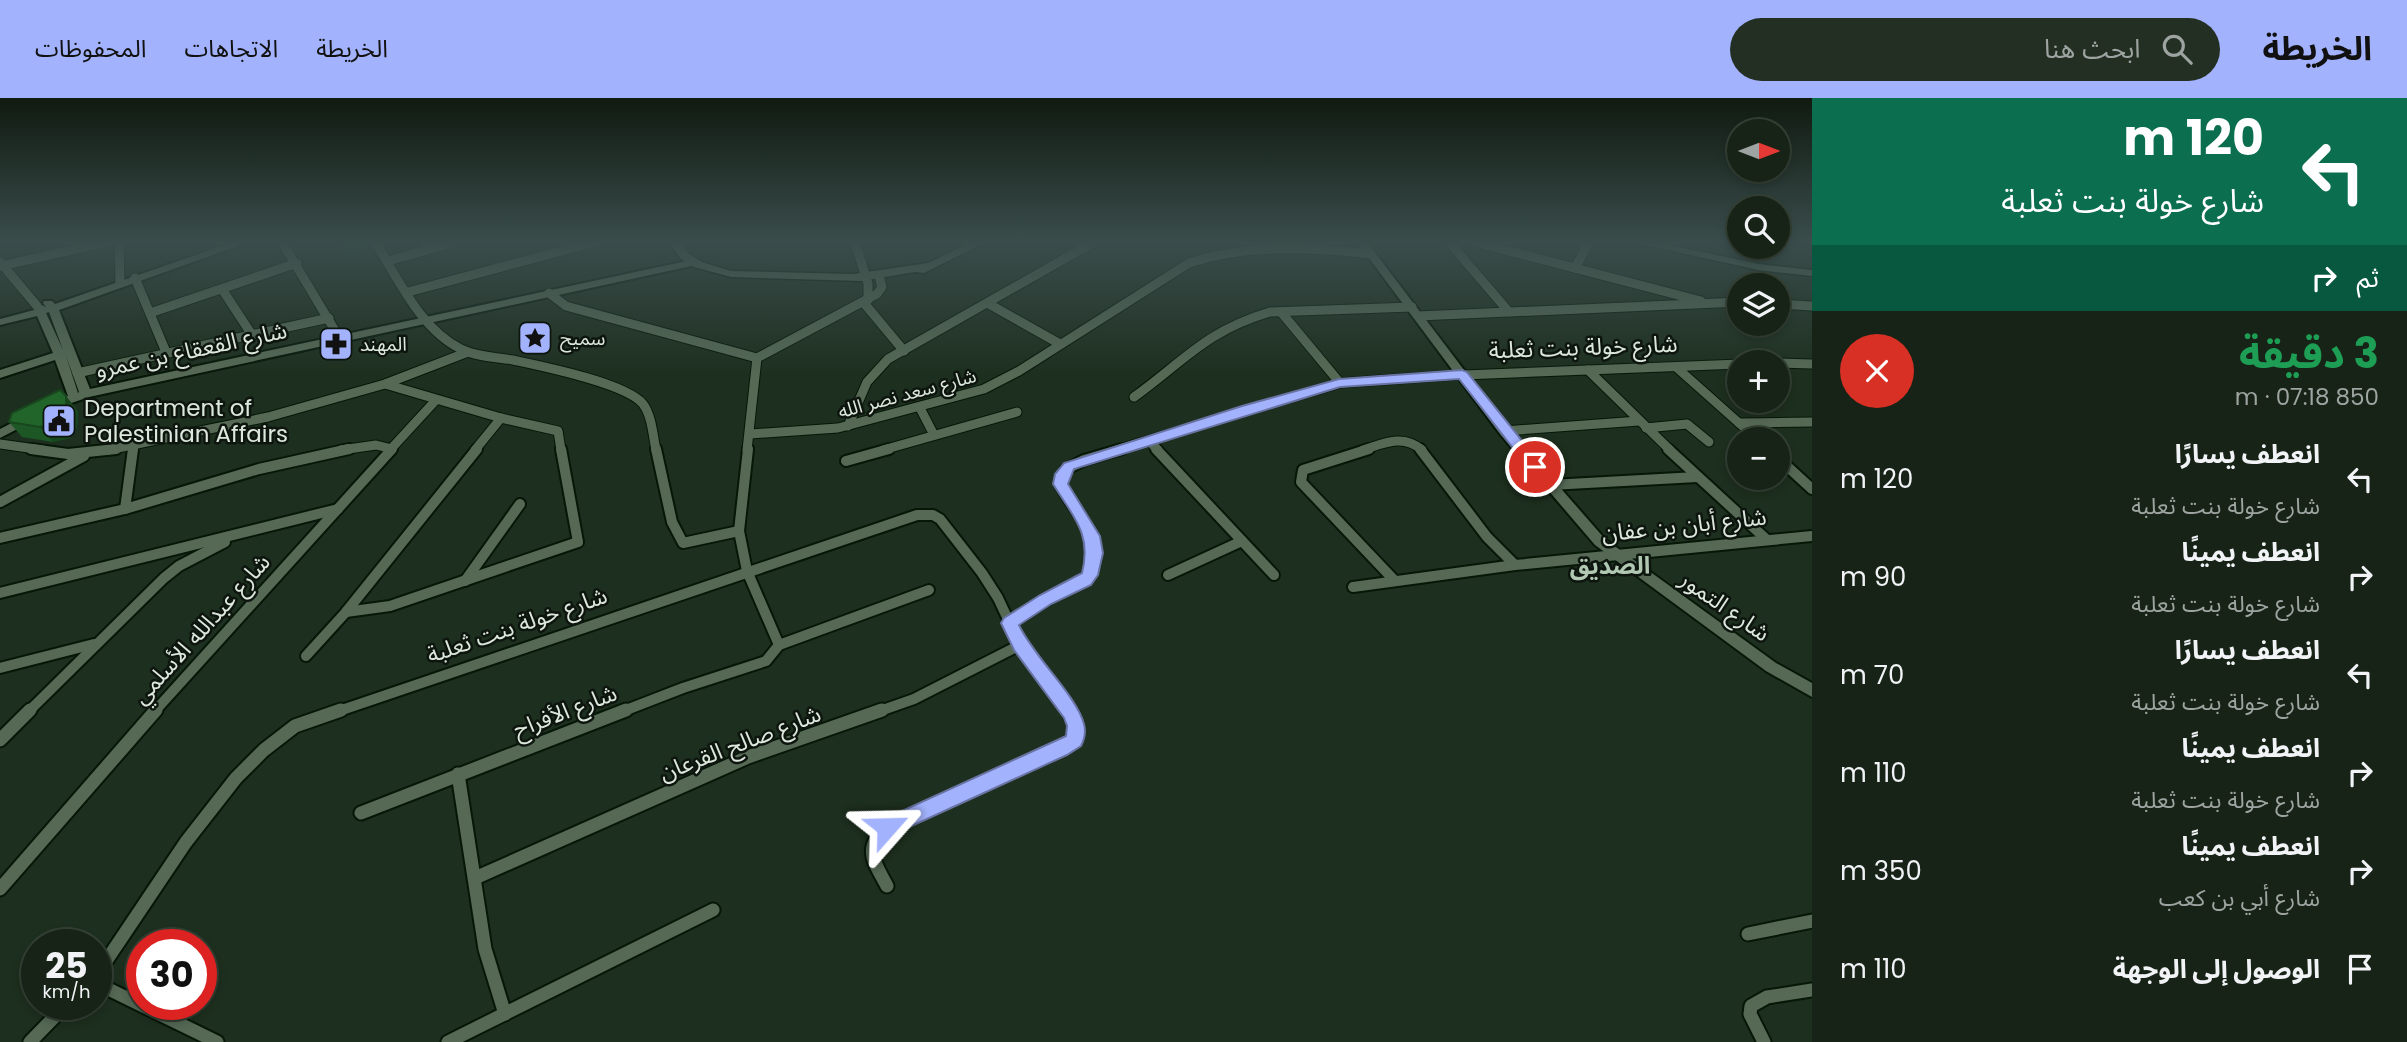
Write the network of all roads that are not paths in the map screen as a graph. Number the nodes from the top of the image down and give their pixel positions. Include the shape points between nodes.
1 (23, 286) edge
2 (114, 286) edge
3 (138, 286) edge
4 (230, 286) edge
5 (311, 286) edge
6 (404, 286) edge
7 (430, 286) edge
8 (586, 286) edge
9 (867, 286) edge
10 (880, 286) edge
11 (1019, 286) edge
12 (1152, 286) edge
13 (1395, 286) edge
14 (1487, 286) edge
15 (1644, 286) edge
16 (222, 289) junction
17 (408, 292) junction
18 (554, 294) junction
19 (866, 302) junction
20 (1727, 302) edge
21 (1707, 303) junction
22 (989, 304) junction
23 (1790, 305) edge
24 (42, 306) junction
25 (1812, 306) edge
26 (1281, 312) junction
27 (1415, 312) junction
28 (1509, 312) junction
29 (150, 313) junction
30 (330, 318) junction
31 (427, 320) junction
32 (0, 321) edge
33 (252, 335) junction
34 (340, 339) junction
35 (1060, 344) junction
36 (62, 351) junction
37 (904, 351) junction
38 (166, 352) junction
39 (468, 352) junction
40 (757, 358) junction
41 (1790, 363) edge
42 (1812, 363) edge
43 (1727, 365) edge
44 (1676, 367) junction
45 (1588, 370) junction
46 (0, 372) edge
47 (77, 373) junction
48 (1462, 374) junction
49 (1339, 383) junction
50 (385, 384) junction
51 (80, 395) junction
52 (1134, 397) dead end
53 (436, 400) junction
54 (920, 408) junction
55 (1017, 412) dead end
56 (501, 418) junction
57 (1739, 422) junction
58 (1812, 422) edge
59 (1642, 425) junction
60 (848, 426) junction
61 (1744, 427) edge
62 (1504, 431) junction
63 (0, 434) edge
64 (750, 434) junction
65 (934, 435) junction
66 (1150, 442) junction
67 (1709, 442) dead end
68 (0, 443) edge
69 (134, 445) junction
70 (392, 449) junction
71 (86, 455) junction
72 (846, 461) dead end
73 (1790, 469) edge
74 (1697, 477) junction
75 (1550, 485) junction
76 (1812, 489) edge
77 (0, 502) edge
78 (520, 504) dead end
79 (125, 509) junction
80 (338, 509) junction
81 (254, 530) junction
82 (739, 531) junction
83 (1812, 536) edge
84 (0, 538) edge
85 (1766, 539) junction
86 (1242, 541) junction
87 (1614, 554) junction
88 (1515, 565) junction
89 (747, 571) junction
90 (1168, 575) dead end
91 (1274, 575) dead end
92 (1394, 580) junction
93 (465, 581) junction
94 (1353, 587) dead end
95 (929, 590) dead end
96 (0, 593) edge
97 (346, 612) junction
98 (1010, 623) junction
99 (97, 643) junction
100 (779, 645) junction
101 (1020, 645) junction
102 (306, 656) dead end
103 (0, 668) edge
104 (1812, 691) edge
105 (2, 736) edge
106 (458, 774) junction
107 (361, 813) dead end
108 (475, 878) junction
109 (887, 886) dead end
110 (0, 889) edge
111 (713, 910) dead end
112 (1812, 920) edge
113 (1748, 934) dead end
114 (112, 953) edge
115 (1812, 990) edge
116 (112, 991) edge
117 (505, 1014) junction
118 (51, 1020) edge
119 (207, 1040) edge
120 (30, 1042) edge
121 (448, 1042) edge
122 (1764, 1042) edge

1 - 24 street
2 - 24 street
3 - 29 street
4 - 16 street
5 - 30 street
6 - 17 street
7 - 17 street
8 - 18 street, شارع القعقاع بن عمرو
9 - 19 street
10 - 19 street via 880,292
11 - 22 street
12 - 35 street, شارع سعد نصر الله
13 - 27 street, شارع التمور
14 - 28 street
15 - 21 street
16 - 29 street
16 - 33 street
17 - 31 street
18 - 31 street, شارع القعقاع بن عمرو
18 - 40 street via 572,307
19 - 37 street
19 - 40 street
20 - 21 street
21 - 28 street
22 - 35 street
22 - 37 street
23 - 25 street
24 - 32 street
24 - 36 street
26 - 27 street
26 - 49 street
26 - 52 street via 1226,327
27 - 28 street
27 - 48 street, شارع التمور
29 - 38 street
30 - 33 street
30 - 34 street
31 - 34 street, شارع القعقاع بن عمرو
31 - 39 street
33 - 38 street
34 - 51 street, شارع القعقاع بن عمرو
35 - 54 street, شارع سعد نصر الله via 994,385
36 - 46 street
36 - 47 street
36 - 51 street
37 - 60 street via 874,373
38 - 47 street
39 - 50 street
39 - 82 street via 565,374 636,397 648,413 679,538 690,543
40 - 64 street
41 - 42 street
43 - 44 street, شارع خولة بنت ثعلبة
44 - 45 street, شارع خولة بنت ثعلبة
44 - 57 street
45 - 48 street, شارع خولة بنت ثعلبة
45 - 59 street
47 - 51 street
48 - 49 street, شارع خولة بنت ثعلبة
48 - 62 street, شارع التمور
49 - 66 street, شارع خولة بنت ثعلبة
50 - 53 street
50 - 69 street via 268,417
51 - 63 street, شارع القعقاع بن عمرو
53 - 56 street
53 - 70 street, شارع عبدالله الأسلمي
54 - 60 street, شارع سعد نصر الله
54 - 65 street
55 - 65 street
56 - 93 street via 558,431 578,542
56 - 97 street
57 - 58 street
57 - 61 street
59 - 62 street
59 - 67 street via 1687,424
59 - 74 street
60 - 64 street, شارع سعد نصر الله
62 - 75 street, شارع التمور
64 - 82 street
65 - 72 street
66 - 86 street
66 - 98 street, شارع خولة بنت ثعلبة via 1084,460 1065,470 1060,484 1092,536 1094,563 1085,581
68 - 71 street
69 - 71 street
69 - 79 street
70 - 79 street via 356,447 259,469
70 - 80 street, شارع عبدالله الأسلمي
71 - 77 street
73 - 76 street
74 - 75 street
74 - 85 street
75 - 87 street, شارع التمور
78 - 93 street
79 - 84 street
80 - 81 street
80 - 110 street, شارع عبدالله الأسلمي
81 - 96 street
81 - 99 street via 179,566
82 - 89 street
83 - 85 street, شارع أبان بن عفان
85 - 87 street, شارع أبان بن عفان
86 - 90 street
86 - 91 street
87 - 88 street, شارع أبان بن عفان
87 - 104 street, شارع التمور
88 - 92 street, شارع أبان بن عفان
88 - 92 street via 1412,442 1395,440 1303,470 1301,482
89 - 98 street, شارع خولة بنت ثعلبة via 917,515 933,515 982,573
89 - 100 street
89 - 114 street, شارع خولة بنت ثعلبة via 295,726 241,771
92 - 94 street, شارع أبان بن عفان
93 - 97 street via 383,608
95 - 100 street, شارع الأفراح
97 - 102 street
98 - 101 street, شارع خولة بنت ثعلبة
99 - 103 street
99 - 105 street
100 - 106 street, شارع الأفراح via 766,661
101 - 108 street, شارع صالح القرعان via 914,699 748,757
101 - 109 street, شارع خولة بنت ثعلبة via 1071,714 1076,726 1074,740 887,827 870,846
106 - 107 street, شارع الأفراح
106 - 108 street
108 - 117 street via 485,949
111 - 117 street
112 - 113 street
115 - 122 street via 1767,997 1751,1006 1750,1014
116 - 119 street
117 - 121 street
118 - 120 street

